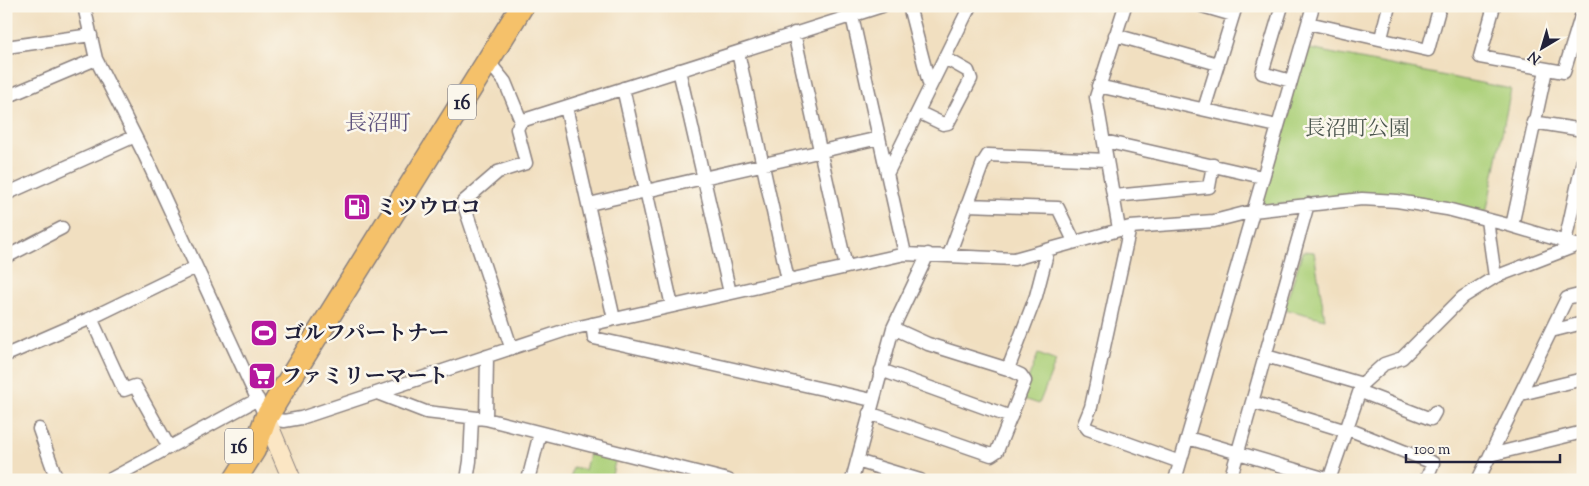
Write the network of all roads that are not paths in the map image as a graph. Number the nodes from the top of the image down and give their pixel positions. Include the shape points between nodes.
1 (84, 6) edge
2 (522, 6) edge
3 (882, 6) edge
4 (909, 6) edge
5 (970, 6) edge
6 (1125, 6) edge
7 (1202, 6) edge
8 (1282, 6) edge
9 (1313, 6) edge
10 (1389, 6) edge
11 (1440, 6) edge
12 (1494, 6) edge
13 (1583, 10) edge
14 (1235, 11) edge
15 (852, 16) junction
16 (1308, 23) junction
17 (794, 33) junction
18 (91, 35) junction
19 (1115, 35) junction
20 (1381, 38) junction
21 (6, 47) edge
22 (738, 52) junction
23 (944, 58) junction
24 (96, 59) junction
25 (488, 61) junction
26 (1218, 64) junction
27 (679, 70) junction
28 (1546, 70) junction
29 (1291, 81) junction
30 (1098, 86) junction
31 (930, 87) junction
32 (623, 88) junction
33 (6, 97) edge
34 (566, 107) junction
35 (1204, 109) junction
36 (918, 112) junction
37 (522, 121) junction
38 (1533, 122) junction
39 (1277, 126) junction
40 (1583, 130) edge
41 (134, 137) junction
42 (879, 138) junction
43 (1104, 140) junction
44 (821, 152) junction
45 (1107, 160) junction
46 (1583, 160) edge
47 (763, 164) junction
48 (1213, 165) junction
49 (887, 174) junction
50 (1262, 177) junction
51 (704, 178) junction
52 (646, 191) junction
53 (6, 194) edge
54 (1114, 196) junction
55 (589, 204) junction
56 (1308, 204) junction
57 (967, 205) junction
58 (1253, 211) junction
59 (1487, 220) junction
60 (1512, 226) junction
61 (62, 228) dead end
62 (1124, 228) junction
63 (1074, 241) junction
64 (1575, 244) edge
65 (1048, 250) junction
66 (905, 254) junction
67 (928, 254) junction
68 (949, 255) junction
69 (6, 256) edge
70 (196, 267) junction
71 (846, 267) junction
72 (1495, 277) junction
73 (788, 280) junction
74 (730, 293) junction
75 (1583, 294) edge
76 (672, 306) junction
77 (91, 318) junction
78 (614, 319) junction
79 (1583, 323) edge
80 (592, 324) junction
81 (893, 328) junction
82 (1551, 332) junction
83 (511, 347) junction
84 (6, 355) edge
85 (487, 356) junction
86 (1266, 356) junction
87 (1008, 369) junction
88 (881, 370) junction
89 (1583, 379) edge
90 (1361, 388) junction
91 (378, 393) junction
92 (1521, 394) junction
93 (872, 400) junction
94 (1252, 402) junction
95 (262, 409) junction
96 (1435, 412) dead end
97 (869, 413) junction
98 (1011, 417) junction
99 (472, 418) junction
100 (486, 420) junction
101 (39, 429) dead end
102 (1348, 429) junction
103 (1583, 432) edge
104 (540, 433) junction
105 (1188, 438) junction
106 (169, 447) junction
107 (1237, 453) junction
108 (1490, 455) junction
109 (857, 462) junction
110 (1180, 462) junction
111 (57, 480) edge
112 (109, 480) edge
113 (219, 480) edge
114 (236, 480) edge
115 (292, 480) edge
116 (467, 480) edge
117 (528, 480) edge
118 (728, 480) edge
119 (852, 480) edge
120 (920, 480) edge
121 (1176, 480) edge
122 (1230, 480) edge
123 (1330, 480) edge
124 (1426, 480) edge
125 (1478, 480) edge

1 - 18 street
2 - 25 highway, 16
3 - 15 street
4 - 31 street
5 - 23 street
6 - 19 street
7 - 14 street
8 - 29 street via 1262,73
9 - 16 street
10 - 20 street
11 - 20 street via 1428,50
12 - 28 street via 1480,57
13 - 28 street via 1564,72
14 - 26 street
15 - 17 street
15 - 42 street
16 - 20 street
16 - 29 street
17 - 22 street
17 - 44 street
18 - 21 street
18 - 24 street
19 - 26 street
19 - 30 street
22 - 27 street
22 - 47 street
23 - 31 street
23 - 36 street via 968,71 971,79 948,123 943,124
24 - 33 street
24 - 41 street
25 - 37 street via 505,82
25 - 95 highway, 16
26 - 35 street
27 - 32 street
27 - 51 street
28 - 38 street
29 - 39 street
30 - 35 street
30 - 43 street via 1096,103
31 - 36 street
32 - 34 street
32 - 52 street
34 - 37 street
34 - 55 street
35 - 39 street
36 - 49 street
37 - 83 street via 517,129 526,163 498,172 463,202
38 - 40 street
38 - 60 street
39 - 50 street
41 - 53 street
41 - 70 street
42 - 44 street
42 - 49 street
43 - 45 street
43 - 48 street
44 - 47 street
44 - 71 street
45 - 54 street
45 - 57 street via 992,153 982,163
46 - 64 street
47 - 51 street
47 - 73 street
48 - 50 street
48 - 54 street via 1209,187
49 - 66 street
50 - 58 street
51 - 52 street
51 - 74 street
52 - 55 street
52 - 76 street
54 - 62 street
55 - 78 street
56 - 58 street
56 - 59 street via 1397,201 1447,209
56 - 86 street
57 - 63 street via 1058,208
57 - 68 street
58 - 62 street via 1214,221
58 - 105 street
59 - 60 street
59 - 72 street
60 - 64 street
61 - 69 street
62 - 63 street
62 - 110 street via 1091,407 1084,424 1088,429
63 - 65 street
64 - 72 street
65 - 68 street via 1014,259
65 - 87 street via 1036,296
66 - 67 street
66 - 71 street
67 - 68 street
67 - 81 street
70 - 77 street
70 - 95 street
71 - 73 street
72 - 90 street via 1458,302 1402,358 1384,364
73 - 74 street
74 - 76 street
75 - 82 street via 1567,298
76 - 78 street
77 - 84 street
77 - 106 street via 124,390 134,386
78 - 80 street
79 - 82 street
80 - 83 street
80 - 93 street via 594,338
81 - 87 street via 928,344
81 - 88 street
82 - 92 street
83 - 85 street
85 - 91 street
85 - 100 street
86 - 90 street
86 - 94 street
87 - 98 street via 1021,375 1025,381
88 - 93 street
88 - 98 street
89 - 92 street
90 - 96 street via 1431,419
90 - 102 street
91 - 95 street via 284,421
91 - 99 street via 426,412
92 - 108 street
93 - 97 street
94 - 102 street
94 - 107 street
95 - 106 street
95 - 113 highway, 16
95 - 114 highway, 16 via 254,450
95 - 115 street
97 - 98 street via 991,456 997,451
97 - 109 street
99 - 100 street
99 - 116 street
100 - 104 street
101 - 111 street
102 - 123 street
102 - 124 street via 1433,463
103 - 108 street
104 - 117 street
104 - 118 street
105 - 107 street
105 - 110 street
106 - 112 street
107 - 122 street
107 - 123 street
108 - 125 street
109 - 119 street
109 - 120 street
110 - 121 street

